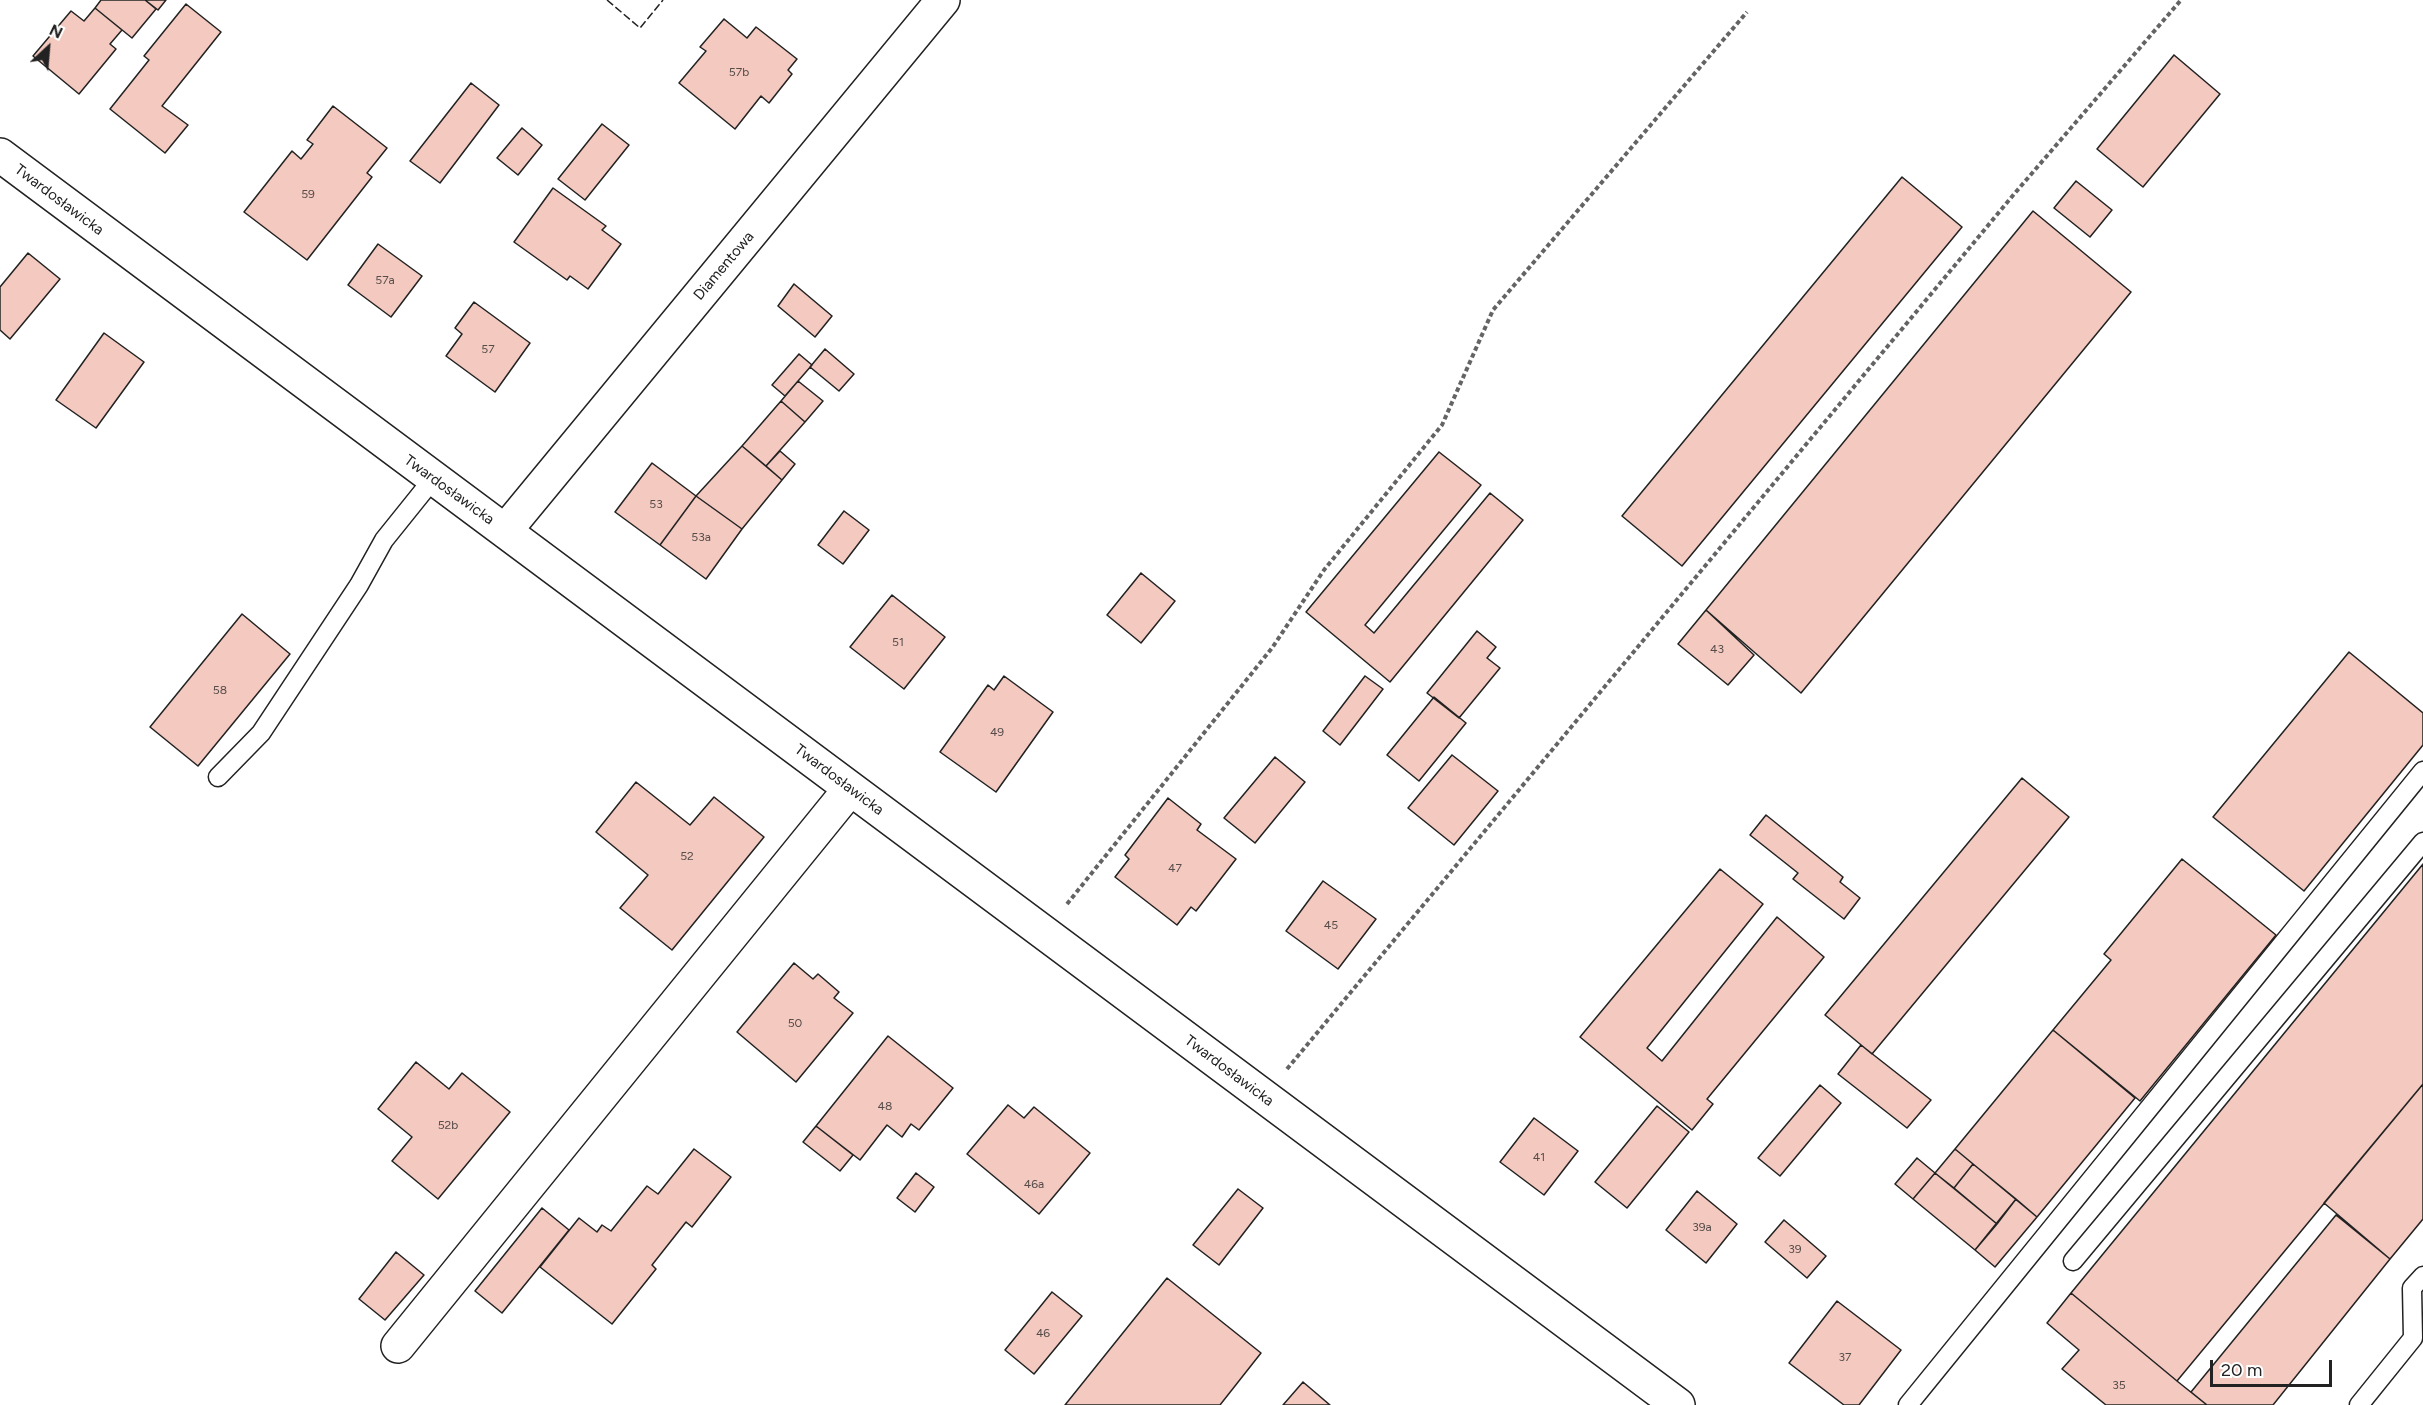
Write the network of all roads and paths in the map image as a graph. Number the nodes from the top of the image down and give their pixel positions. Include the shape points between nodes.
1 (943, 0) edge
2 (2181, 0) edge
3 (1747, 12) dead end
4 (0, 155) edge
5 (433, 479) junction
6 (505, 531) junction
7 (2423, 771) edge
8 (218, 777) dead end
9 (850, 789) junction
10 (2423, 842) edge
11 (1044, 933) junction
12 (1264, 1097) junction
13 (2073, 1261) dead end
14 (2423, 1276) edge
15 (398, 1346) dead end
16 (1678, 1405) edge
17 (1908, 1405) edge
18 (2359, 1405) edge

1 - 6 street, Diamentowa
2 - 12 path via 1984,230
3 - 11 path via 1493,310 1442,425 1324,570 1272,648
4 - 5 street, Twardosławicka
5 - 6 street, Twardosławicka
5 - 8 lane via 384,540 359,585 261,733
6 - 9 street, Twardosławicka
7 - 17 lane
9 - 11 street, Twardosławicka
9 - 15 street
10 - 13 lane
11 - 12 street, Twardosławicka
12 - 16 street, Twardosławicka
14 - 18 lane via 2412,1288 2414,1338

